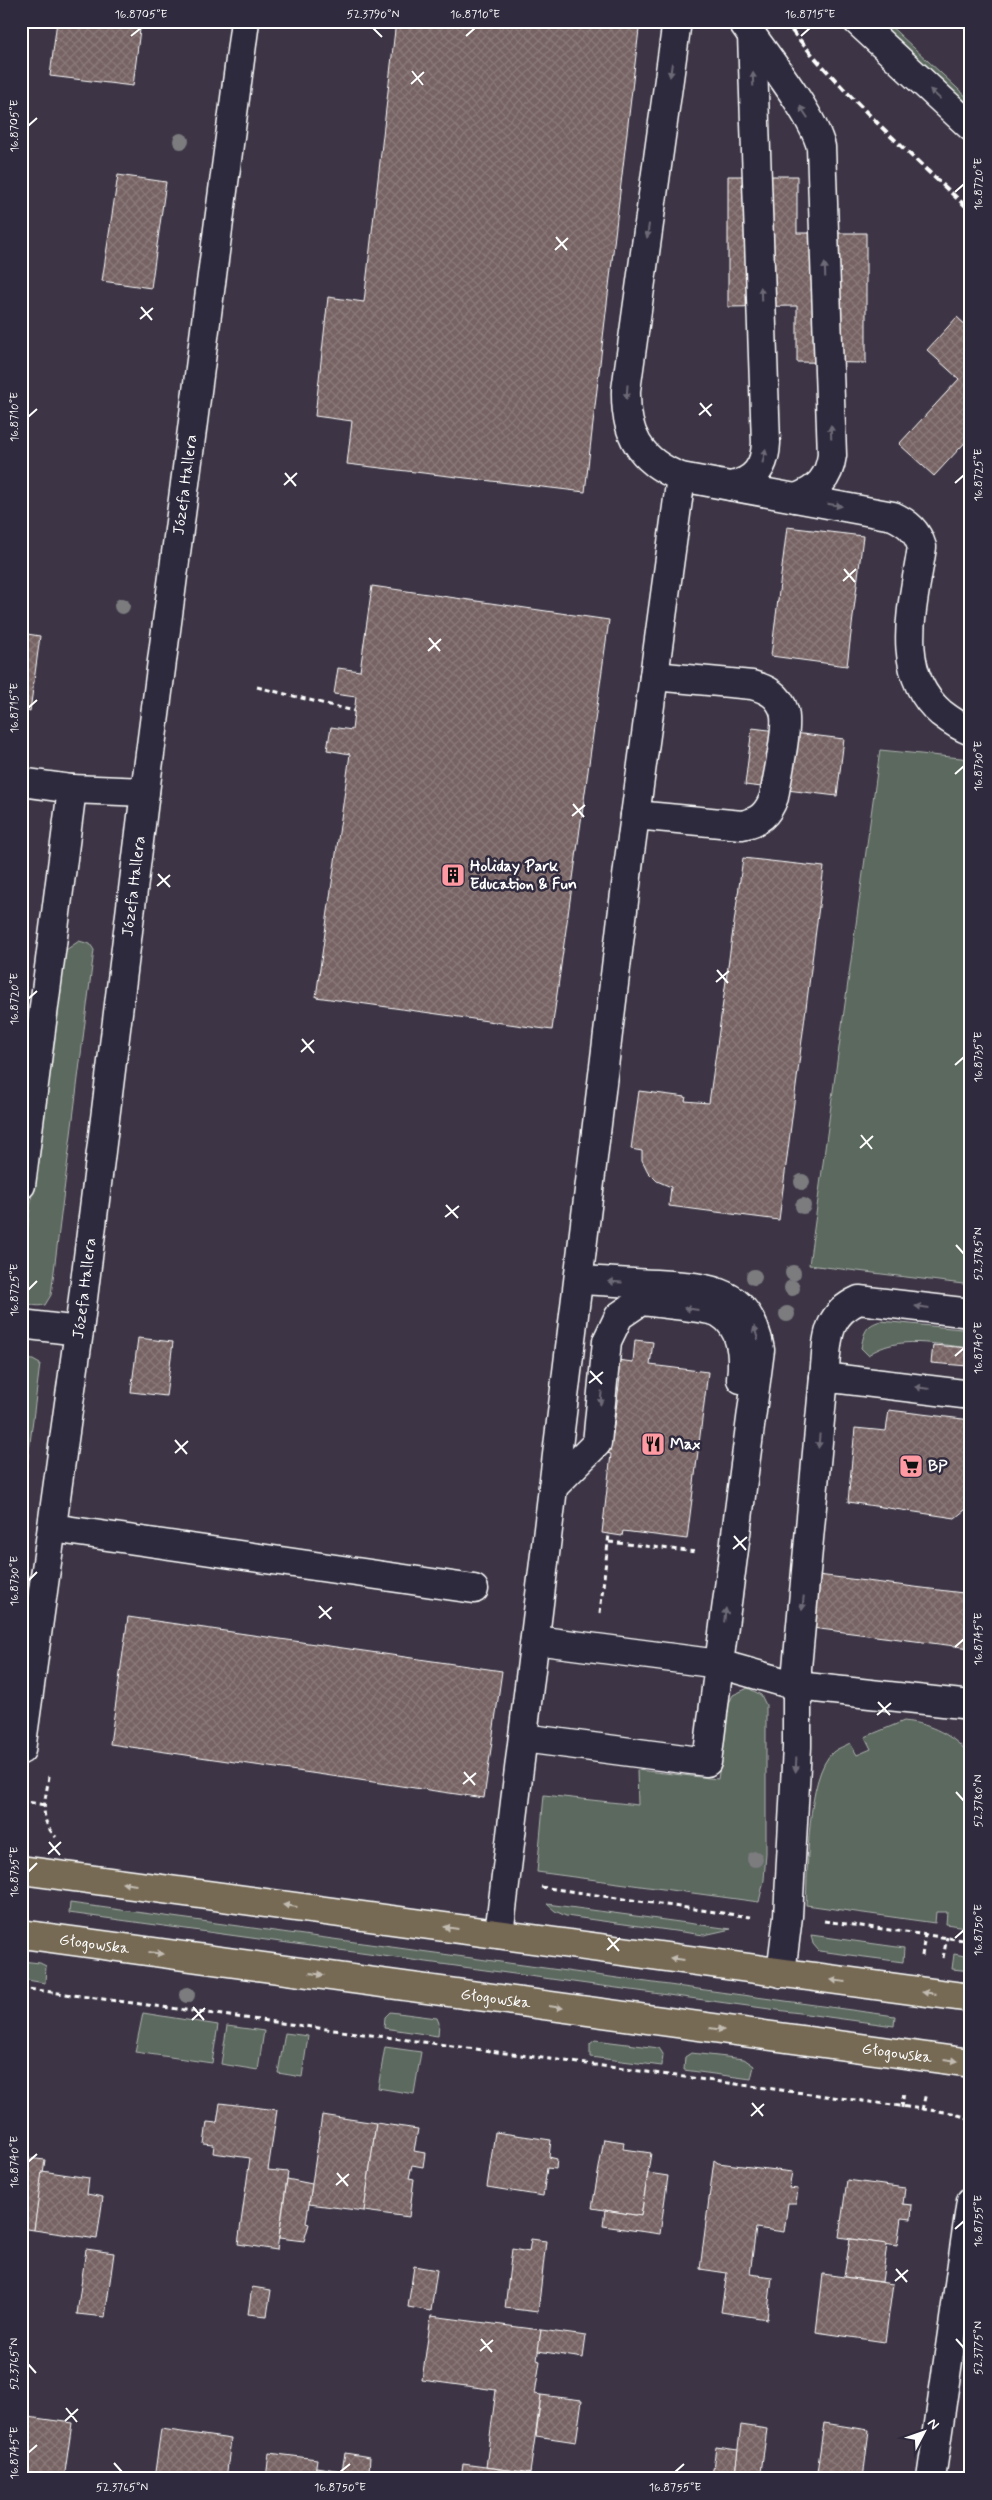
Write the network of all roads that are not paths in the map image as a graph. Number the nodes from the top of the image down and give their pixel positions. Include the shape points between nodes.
1 (245, 21) edge
2 (677, 21) edge
3 (857, 21) edge
4 (747, 28) edge
5 (971, 128) edge
6 (681, 477) junction
7 (731, 486) junction
8 (796, 498) junction
9 (654, 676) junction
10 (971, 731) edge
11 (21, 782) edge
12 (72, 789) junction
13 (145, 792) junction
14 (636, 815) junction
15 (21, 1185) edge
16 (578, 1280) junction
17 (971, 1313) edge
18 (21, 1324) edge
19 (79, 1330) junction
20 (824, 1377) junction
21 (971, 1395) edge
22 (748, 1446) junction
23 (554, 1487) junction
24 (52, 1528) junction
25 (474, 1589) dead end
26 (535, 1640) junction
27 (719, 1664) junction
28 (797, 1686) junction
29 (971, 1705) edge
30 (523, 1738) junction
31 (21, 1750) edge
32 (21, 1870) edge
33 (21, 1934) edge
34 (499, 1934) junction
35 (781, 1973) junction
36 (971, 1998) edge
37 (971, 2063) edge
38 (971, 2201) edge
39 (931, 2479) edge

1 - 13 street, Józefa Hallera
2 -> 6 street via 626,390 626,411 631,432 642,451 667,471
5 -> 3 street
7 -> 4 street via 746,481 759,471 764,462 766,442
8 -> 4 street via 821,484 832,456 821,147 805,113
6 - 7 street
6 - 9 street
7 - 8 street
8 -> 10 street via 893,516 912,528 919,537 922,547 909,642 915,677 935,708
9 - 14 street
9 - 14 street via 752,684 767,689 778,698 785,712 785,725 774,797 762,817 742,825
11 - 12 street
12 - 13 street
12 - 15 street
13 - 19 street, Józefa Hallera
14 - 16 street
22 -> 16 street via 760,1350 757,1330 733,1300 704,1287
16 - 23 street
17 -> 20 street via 859,1300 844,1306 830,1331
18 - 19 street
19 - 24 street, Józefa Hallera
21 -> 20 street
20 -> 28 street
22 -> 23 street via 737,1412 744,1358 735,1328 718,1312 641,1301 619,1316 607,1341 597,1443
27 -> 22 street
23 - 26 street
24 - 25 street
24 - 31 street, Józefa Hallera
26 - 27 street
26 - 30 street
27 - 28 street
27 - 30 street via 707,1762
28 - 29 street
28 -> 35 street via 797,1757 788,1916
30 - 34 street
34 -> 32 main road
33 -> 37 main road, Głogowska
35 -> 34 main road
36 -> 35 main road
38 - 39 street

